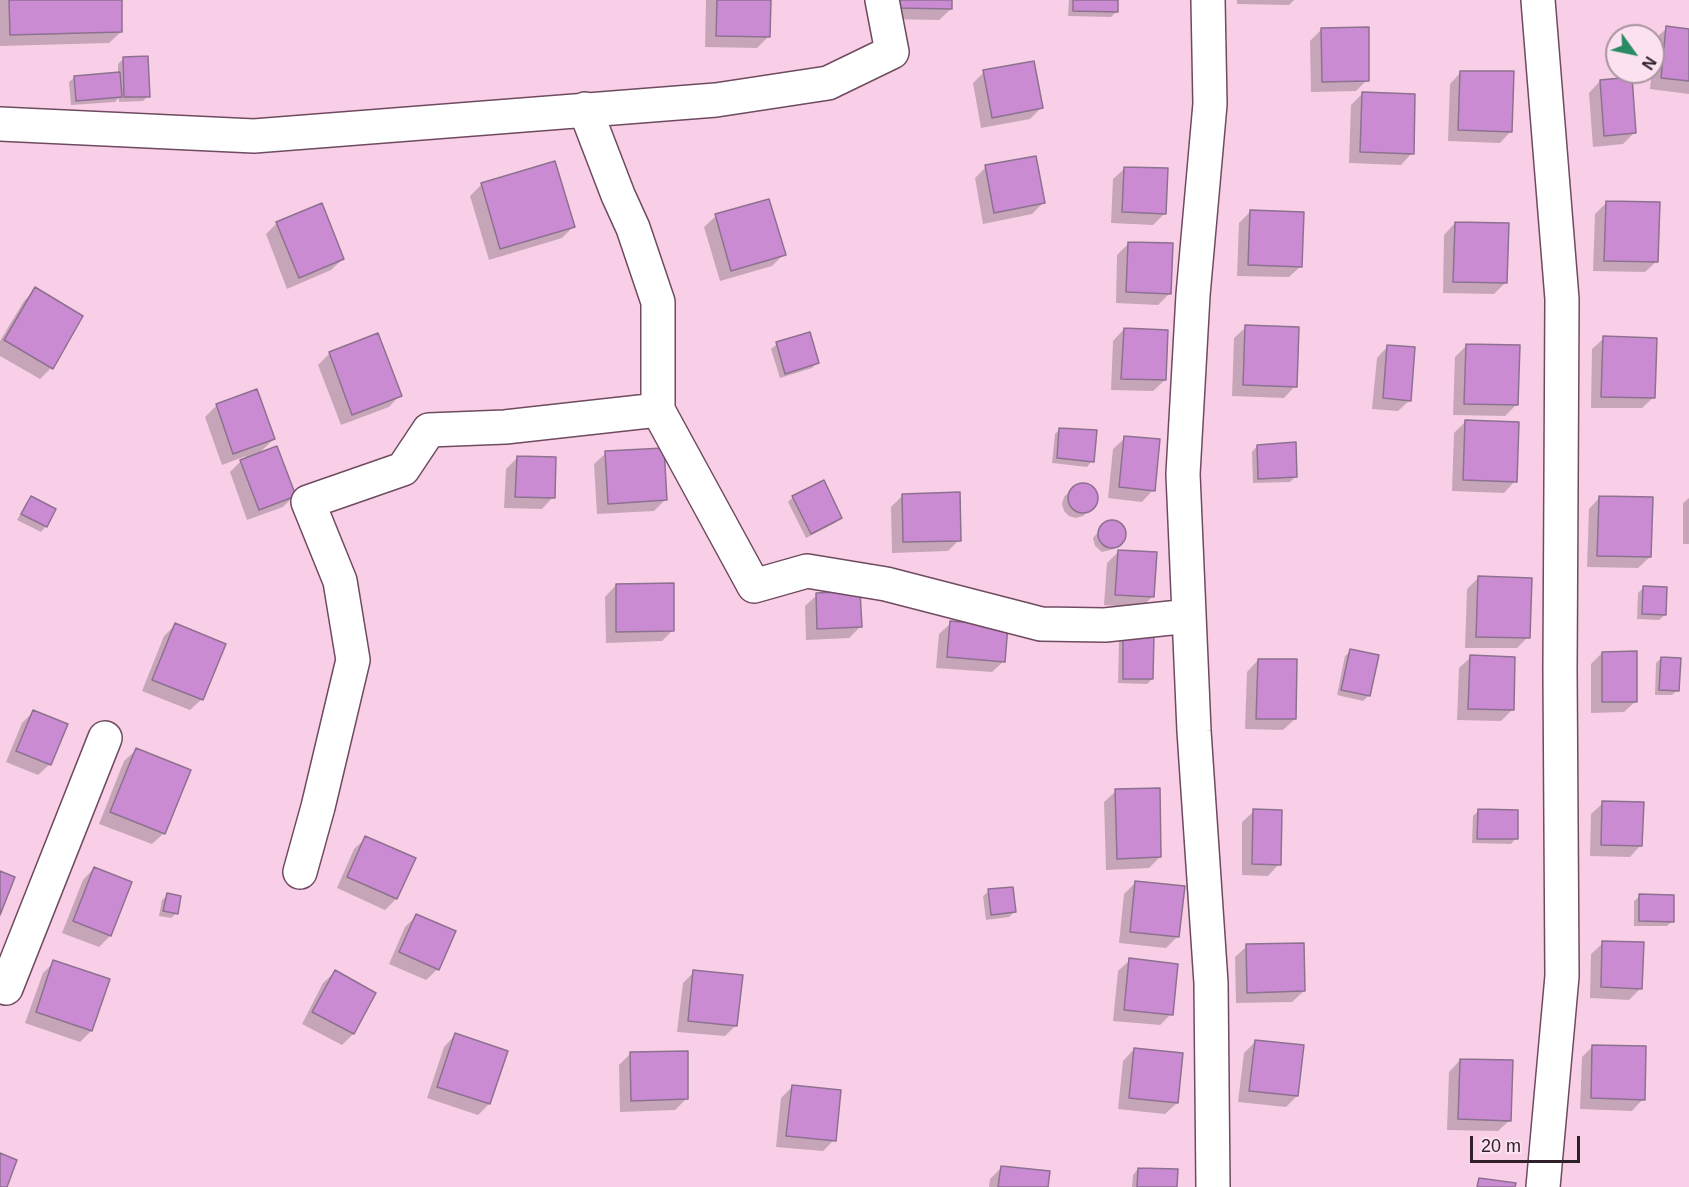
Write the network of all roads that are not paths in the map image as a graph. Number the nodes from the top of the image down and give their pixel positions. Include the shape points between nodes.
1 (882, 0) edge
2 (1208, 0) edge
3 (1538, 0) edge
4 (585, 109) junction
5 (0, 124) edge
6 (658, 410) junction
7 (1189, 616) junction
8 (105, 738) dead end
9 (300, 872) dead end
10 (0, 985) edge
11 (1213, 1187) edge
12 (1543, 1187) edge

1 - 4 street via 892,52 828,83 716,100
2 - 7 street via 1210,104 1193,295 1183,474
3 - 12 street via 1562,299 1562,976
4 - 5 street via 254,136
4 - 6 street via 658,302
6 - 7 street via 754,586 807,572 886,584 1041,624 1105,625
6 - 9 street via 429,430 403,469 308,502 340,581 353,660
7 - 11 street via 1211,983
8 - 10 street via 6,988

